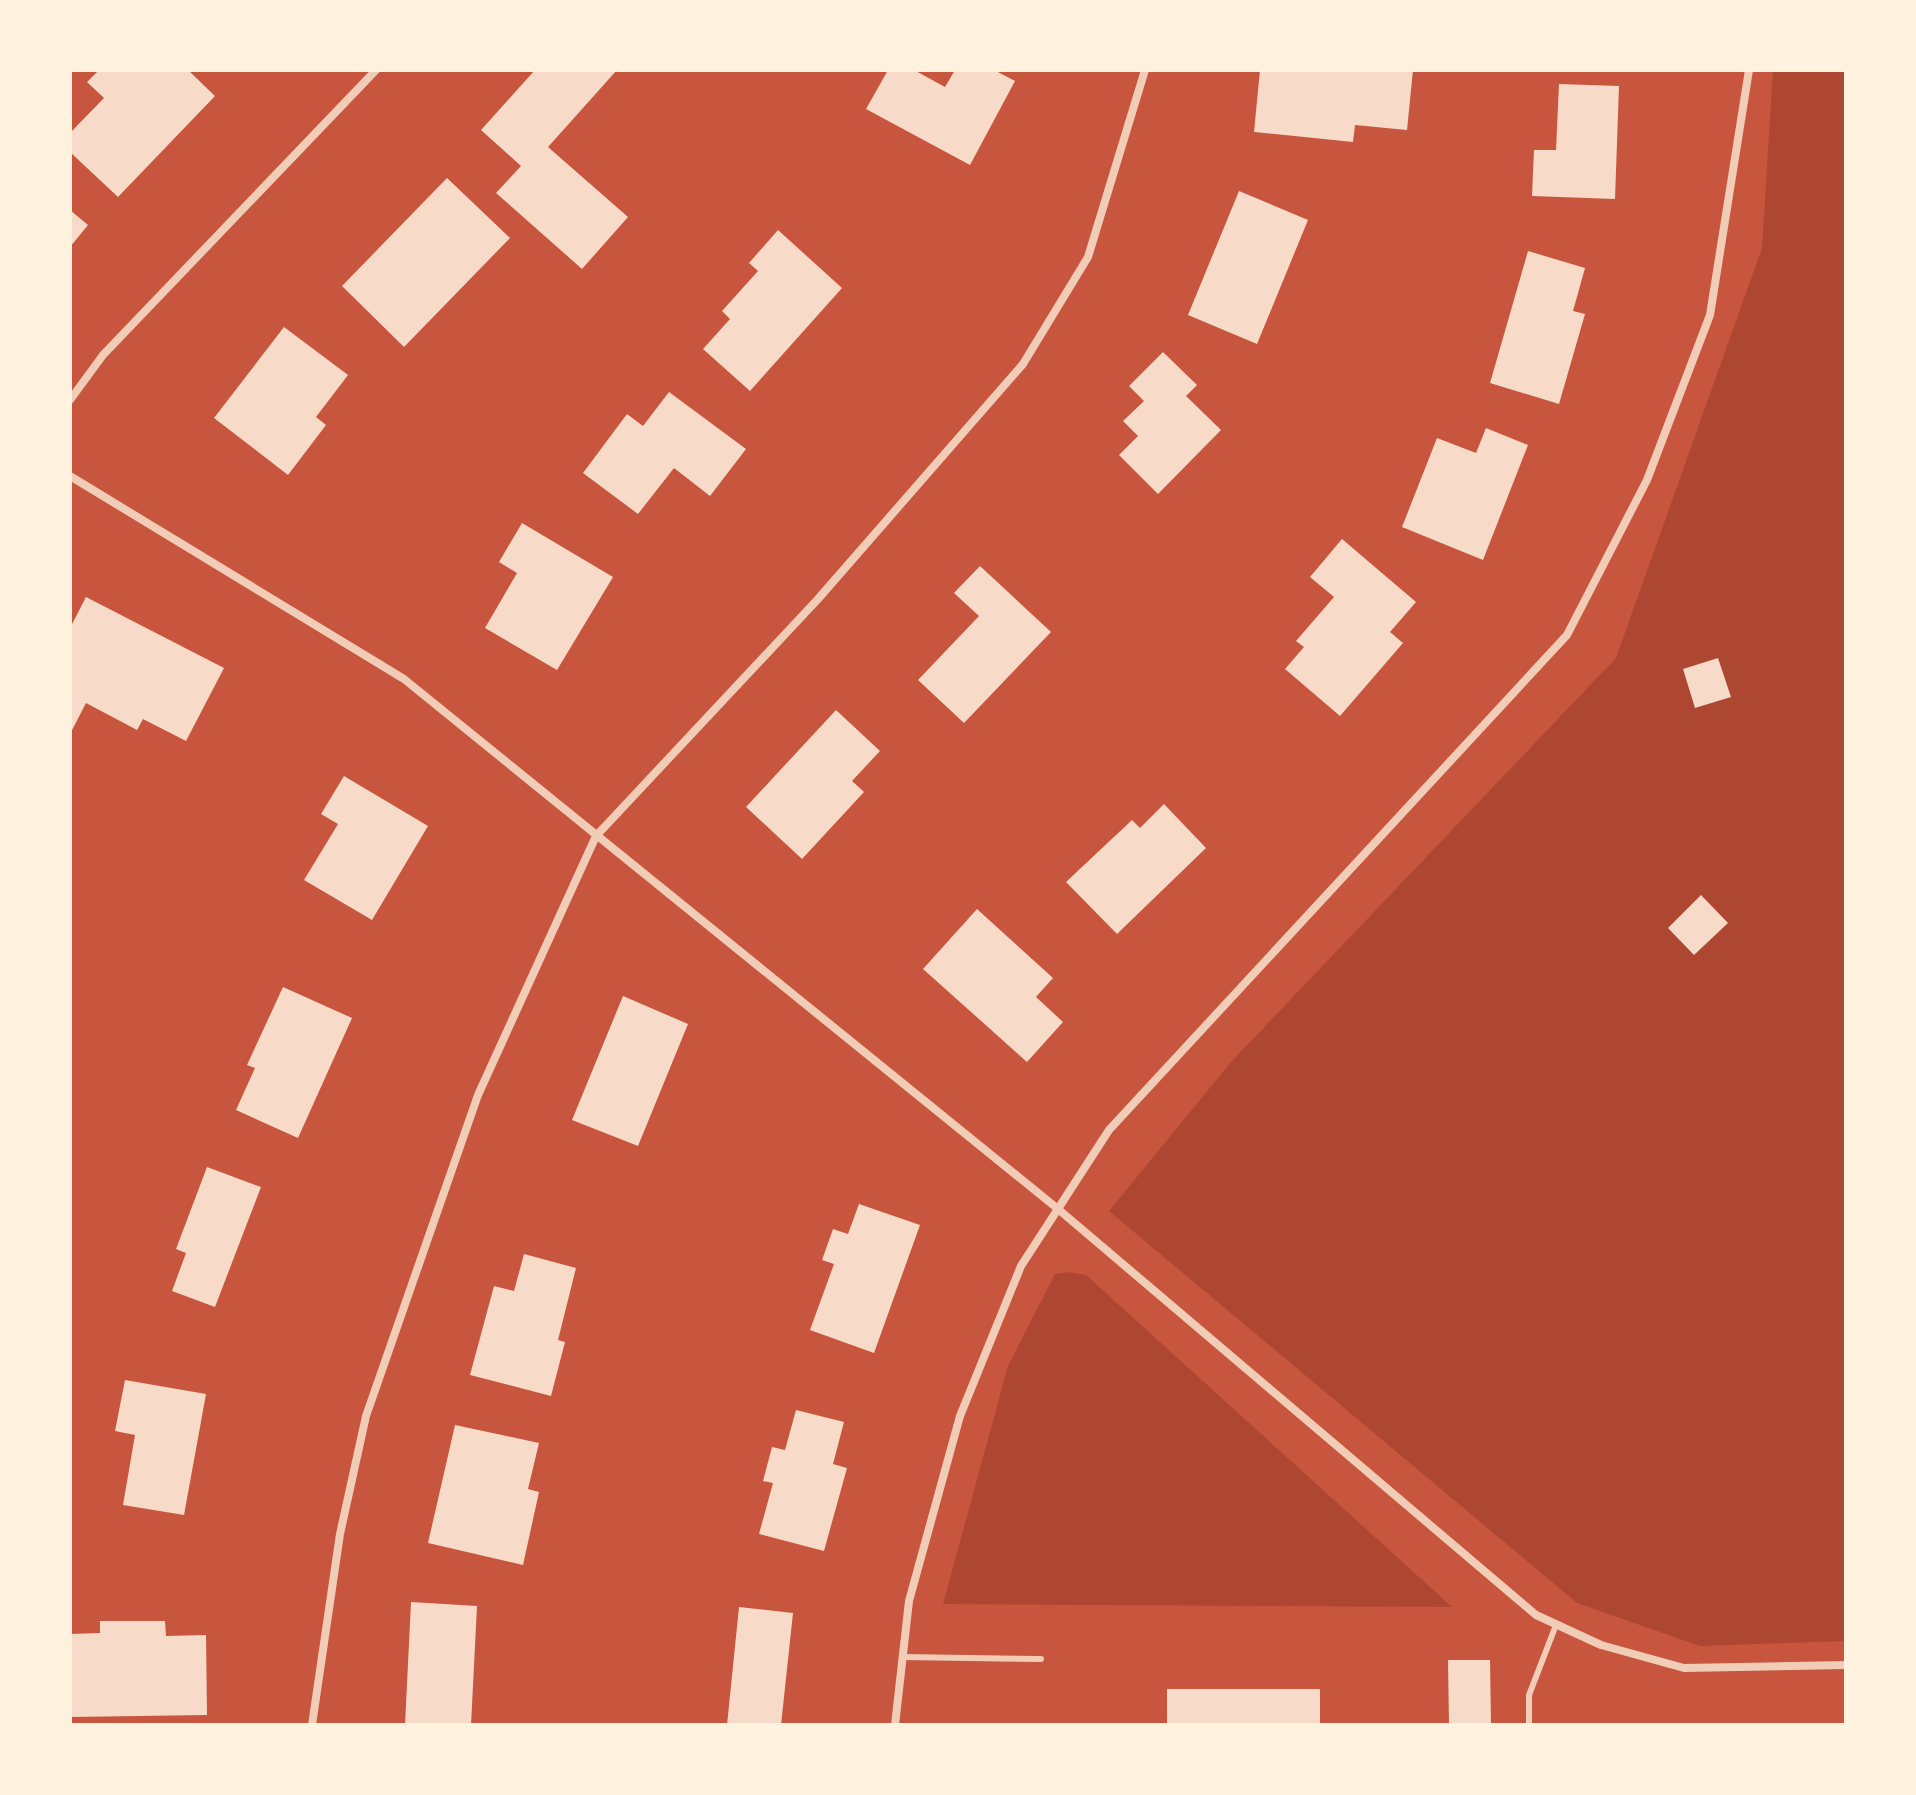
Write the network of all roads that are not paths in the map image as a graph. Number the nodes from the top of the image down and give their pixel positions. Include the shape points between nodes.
1 (376, 70) edge
2 (1145, 70) edge
3 (1749, 70) edge
4 (70, 400) edge
5 (70, 476) edge
6 (596, 836) junction
7 (1058, 1209) junction
8 (1556, 1625) junction
9 (902, 1657) junction
10 (1041, 1659) dead end
11 (1846, 1665) edge
12 (312, 1725) edge
13 (895, 1725) edge
14 (1529, 1725) edge

1 - 4 street via 103,355
2 - 6 street via 1088,257 1023,364 818,599
3 - 7 street via 1710,315 1647,480 1567,635 1109,1130
5 - 6 street via 404,679
6 - 7 street
6 - 12 street via 478,1095 366,1416 340,1534
7 - 8 street via 1512,1595
7 - 9 street via 1021,1266 960,1416 909,1601
8 - 11 street via 1601,1645 1684,1668
8 - 14 lane via 1529,1695
9 - 10 lane
9 - 13 street

